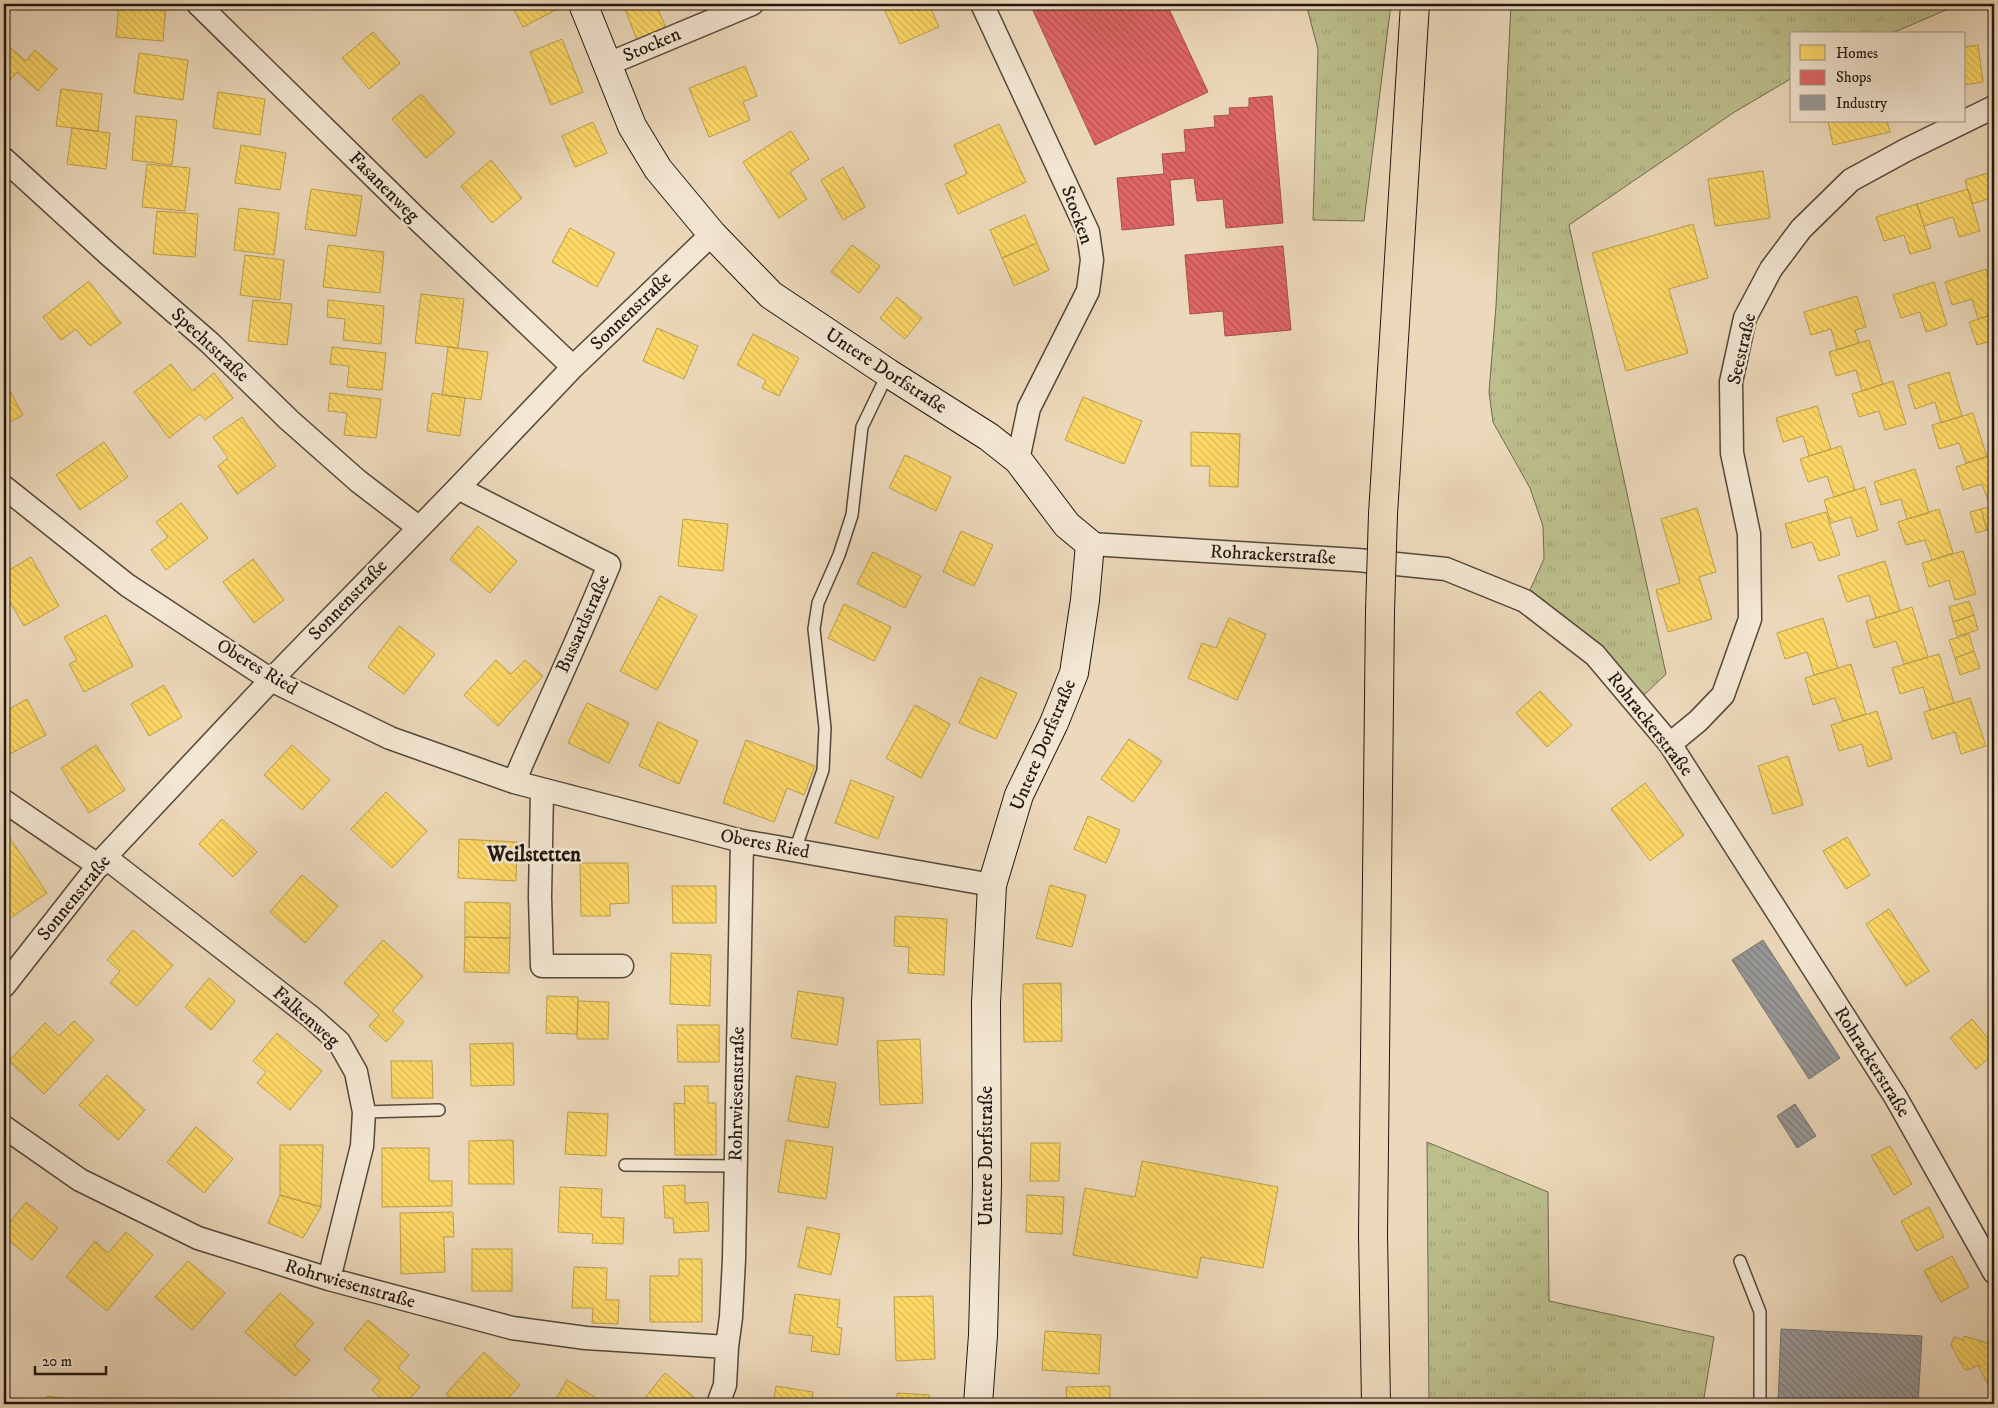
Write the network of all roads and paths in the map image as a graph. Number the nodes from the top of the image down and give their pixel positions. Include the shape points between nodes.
1 (198, 4) edge
2 (583, 4) edge
3 (752, 4) edge
4 (982, 4) edge
5 (1415, 4) edge
6 (608, 64) junction
7 (1994, 108) edge
8 (1966, 121) edge
9 (1965, 122) edge
10 (4, 159) edge
11 (712, 234) junction
12 (572, 367) junction
13 (888, 374) junction
14 (1018, 460) junction
15 (4, 487) edge
16 (458, 488) junction
17 (418, 527) junction
18 (1090, 544) junction
19 (271, 680) junction
20 (1670, 744) junction
21 (514, 782) junction
22 (542, 790) junction
23 (4, 801) edge
24 (742, 841) junction
25 (795, 850) junction
26 (102, 862) junction
27 (992, 885) junction
28 (622, 966) dead end
29 (4, 986) edge
30 (439, 1110) dead end
31 (364, 1112) junction
32 (4, 1127) edge
33 (625, 1165) dead end
34 (736, 1166) junction
35 (1740, 1261) dead end
36 (1994, 1272) edge
37 (330, 1279) junction
38 (727, 1347) junction
39 (718, 1404) edge
40 (978, 1404) edge
41 (1376, 1404) edge
42 (1760, 1404) edge

1 - 12 street, Fasanenweg
2 - 6 street, Untere Dorfstraße
3 - 6 street, Stocken
4 - 14 street, Stocken via 1088,232 1092,260 1088,291 1029,408
5 - 41 highway, bridge via 1383,514 1380,610 1373,1224
6 - 11 street, Untere Dorfstraße via 632,126 658,169
7 - 8 street, Seestraße
9 - 20 street, Seestraße via 1852,180 1801,229 1771,270 1745,318 1731,382 1732,453 1749,534 1750,619 1723,695
10 - 17 street, Spechtstraße via 210,343 372,494
11 - 12 street, Sonnenstraße
11 - 13 street, Untere Dorfstraße via 771,295
12 - 16 street, Sonnenstraße
13 - 14 street, Untere Dorfstraße via 989,437
13 - 25 lane via 862,427 852,515 818,603 814,628 825,728 824,770
14 - 18 street, Untere Dorfstraße via 1068,525
15 - 19 street, Oberes Ried via 127,585
16 - 17 street, Sonnenstraße
16 - 21 street, Bussardstraße via 608,565
17 - 19 street, Sonnenstraße
18 - 20 street, Rohrackerstraße via 1446,568 1524,601 1595,655
18 - 27 street, Untere Dorfstraße via 1074,673 1019,795
19 - 21 street, Oberes Ried via 390,738
19 - 26 street, Sonnenstraße
20 - 36 street, Rohrackerstraße via 1895,1096
21 - 22 street, Oberes Ried
22 - 24 street, Oberes Ried
22 - 28 street via 542,966
23 - 26 street, Falkenweg
24 - 25 street, Oberes Ried
24 - 34 street, Rohrwiesenstraße
25 - 27 street, Oberes Ried
26 - 29 street, Sonnenstraße
26 - 31 street, Falkenweg via 312,1017 339,1042 356,1072
27 - 40 street, Untere Dorfstraße via 986,1003 987,1184
30 - 31 lane
31 - 37 street, Falkenweg via 362,1146
32 - 37 street, Rohrwiesenstraße via 80,1180 198,1238
33 - 34 lane
34 - 38 street, Rohrwiesenstraße via 732,1307
35 - 42 lane via 1760,1312
37 - 38 street, Rohrwiesenstraße via 512,1328 586,1338
38 - 39 street, Rohrwiesenstraße via 726,1385

